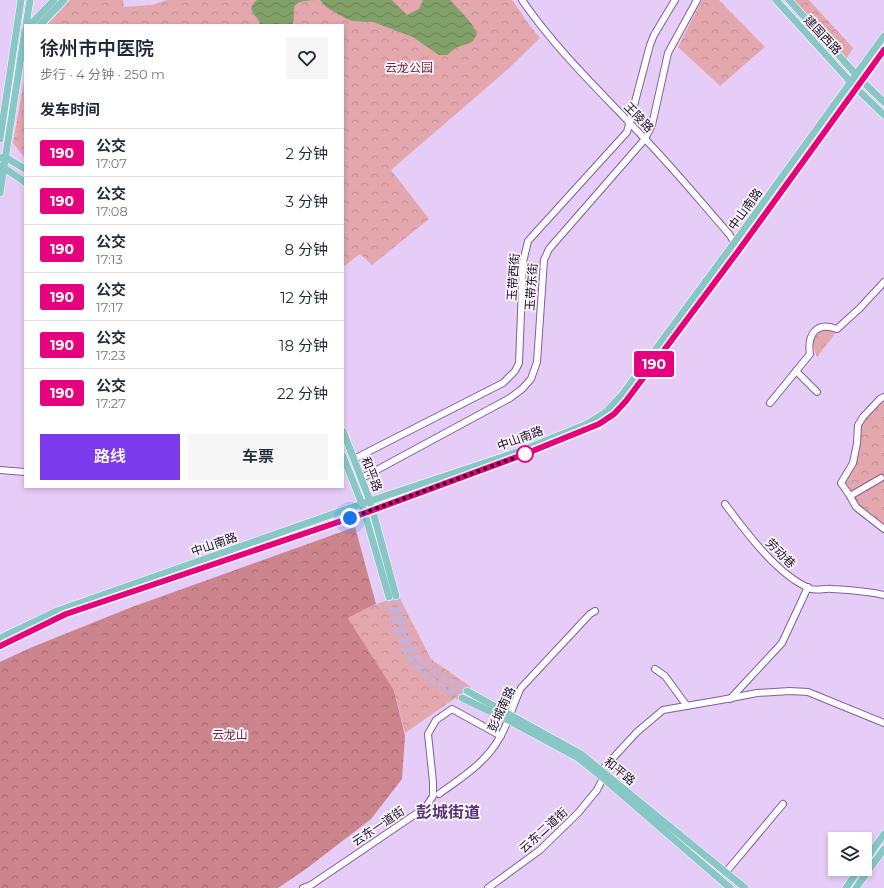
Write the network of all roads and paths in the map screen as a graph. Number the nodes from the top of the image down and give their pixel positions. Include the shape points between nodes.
1 (21, 0) edge
2 (30, 0) edge
3 (54, 0) edge
4 (64, 0) edge
5 (522, 0) edge
6 (675, 0) edge
7 (698, 0) edge
8 (776, 0) edge
9 (789, 0) edge
10 (26, 24) edge
11 (31, 24) edge
12 (41, 24) edge
13 (24, 31) edge
14 (884, 36) edge
15 (15, 40) junction
16 (23, 43) edge
17 (884, 50) edge
18 (859, 77) junction
19 (854, 85) junction
20 (884, 102) edge
21 (884, 115) edge
22 (631, 125) junction
23 (643, 137) junction
24 (0, 139) edge
25 (2, 158) edge
26 (2, 166) edge
27 (24, 169) edge
28 (24, 181) edge
29 (0, 193) edge
30 (734, 243) junction
31 (739, 250) junction
32 (884, 282) edge
33 (796, 371) junction
34 (817, 392) dead end
35 (884, 397) edge
36 (770, 403) dead end
37 (344, 434) edge
38 (344, 459) edge
39 (354, 459) junction
40 (0, 470) edge
41 (24, 472) edge
42 (362, 478) junction
43 (881, 478) dead end
44 (850, 496) junction
45 (370, 501) junction
46 (362, 504) junction
47 (725, 504) dead end
48 (373, 510) junction
49 (365, 513) junction
50 (884, 529) edge
51 (808, 587) junction
52 (884, 595) edge
53 (595, 611) dead end
54 (0, 638) edge
55 (0, 646) edge
56 (656, 669) dead end
57 (467, 691) tunnel mouth
58 (462, 698) tunnel mouth
59 (730, 699) junction
60 (687, 706) junction
61 (509, 718) junction
62 (884, 723) edge
63 (501, 736) junction
64 (603, 774) junction
65 (439, 794) dead end
66 (783, 804) dead end
67 (884, 834) edge
68 (884, 849) edge
69 (872, 851) edge
70 (726, 872) junction
71 (855, 876) edge
72 (303, 888) edge
73 (488, 888) edge
74 (730, 888) edge
75 (745, 888) edge
76 (846, 888) edge
77 (856, 888) edge

1 - 15 main road
2 - 10 main road
3 - 11 main road
4 - 12 main road
5 - 22 street, 王陵路 via 536,22 565,56
6 - 22 street, 玉带西街 via 650,45
7 - 23 street, 玉带东街 via 668,53 652,125
8 - 19 main road, 建国西路
9 - 18 main road, 建国西路
13 - 15 main road
14 - 18 main road, 中山南路
15 - 24 main road
16 - 25 main road
17 - 18 main road, 中山南路
18 - 19 main road, 中山南路
18 - 20 main road, 建国西路
19 - 21 main road, 建国西路
19 - 30 main road, 中山南路
19 - 31 main road, 中山南路
22 - 23 street, 王陵路
22 - 39 street, 玉带西街 via 528,241 523,262 519,363 510,378
23 - 30 street, 王陵路 via 729,234
23 - 42 street, 玉带东街 via 549,250 544,260 537,362 531,379 510,398
25 - 26 main road
25 - 27 main road
26 - 28 main road
26 - 29 main road
30 - 31 street, 王陵路
30 - 45 main road, 中山南路 via 621,396 606,412 587,424 523,450
31 - 48 main road, 中山南路 via 614,414 599,424 547,446
32 - 33 street via 837,329 826,327 813,332 808,346 810,354
33 - 34 street
33 - 36 street
35 - 44 street via 867,412 858,425 853,463 841,483
37 - 39 main road, 和平路
38 - 46 main road, 和平路
39 - 42 main road, 和平路
40 - 41 street
42 - 45 main road, 和平路
43 - 44 street
44 - 50 street via 856,507
45 - 46 main road, 中山南路
45 - 48 main road, 和平路
46 - 49 main road, 和平路
46 - 54 main road, 中山南路 via 57,611
47 - 51 street, 劳动巷 via 749,536 788,576
48 - 49 main road, 中山南路
48 - 49 main road, 和平路 via 392,597
49 - 55 main road, 中山南路 via 66,614
51 - 52 street, 劳动巷 via 812,590 830,588
51 - 59 street via 782,643
53 - 61 street, 彭城南路 via 521,688
56 - 60 street via 665,676
57 - 61 main road, 和平路
58 - 61 main road, 和平路
59 - 60 street, 云东二道街
59 - 62 street, 云东二道街 via 757,693 808,692
60 - 64 street, 云东二道街 via 663,710 637,732
61 - 63 street, 彭城南路
61 - 64 main road, 和平路
63 - 65 street, 彭城南路 via 480,764
63 - 72 street, 云东一道街 via 452,709 436,720 428,734 433,782 432,796 426,808
64 - 70 main road, 和平路
64 - 73 street, 云东二道街 via 597,790 578,813 540,850
64 - 74 main road, 和平路
66 - 70 street
67 - 69 main road
68 - 77 main road
70 - 75 main road, 和平路
71 - 76 main road

